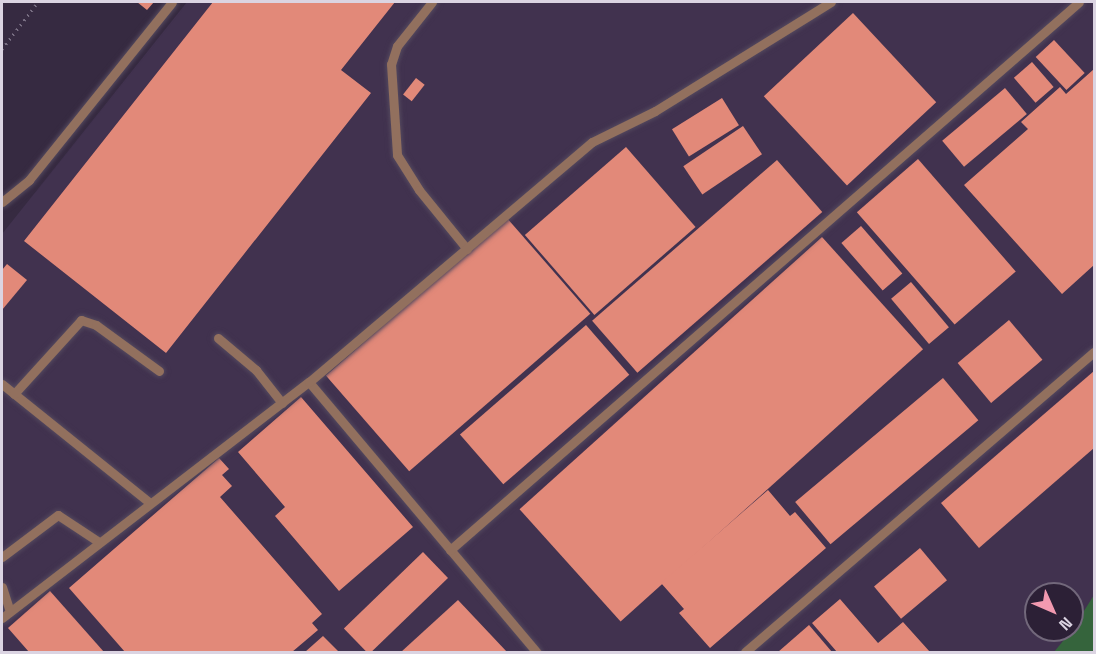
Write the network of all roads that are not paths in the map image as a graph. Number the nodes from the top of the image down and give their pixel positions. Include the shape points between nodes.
1 (172, 2) edge
2 (432, 2) edge
3 (831, 2) edge
4 (1080, 2) edge
5 (2, 202) edge
6 (467, 249) junction
7 (218, 338) dead end
8 (1095, 352) edge
9 (159, 371) dead end
10 (309, 382) junction
11 (2, 384) edge
12 (14, 394) junction
13 (282, 403) junction
14 (150, 503) junction
15 (99, 542) junction
16 (450, 550) junction
17 (2, 557) edge
18 (2, 587) edge
19 (10, 611) junction
20 (2, 618) edge
21 (536, 652) edge
22 (745, 652) edge

1 - 5 lane via 30,180
2 - 6 lane via 397,46 391,64 397,155 418,190
3 - 6 lane via 655,111 592,142
4 - 16 lane
6 - 10 lane
7 - 13 lane via 256,370
8 - 22 lane
9 - 12 lane via 96,325 81,320
10 - 13 lane
10 - 16 lane
11 - 12 lane
12 - 14 lane
13 - 14 lane
14 - 15 lane
15 - 17 lane via 58,515
15 - 19 lane
16 - 21 lane
18 - 19 lane
19 - 20 lane

